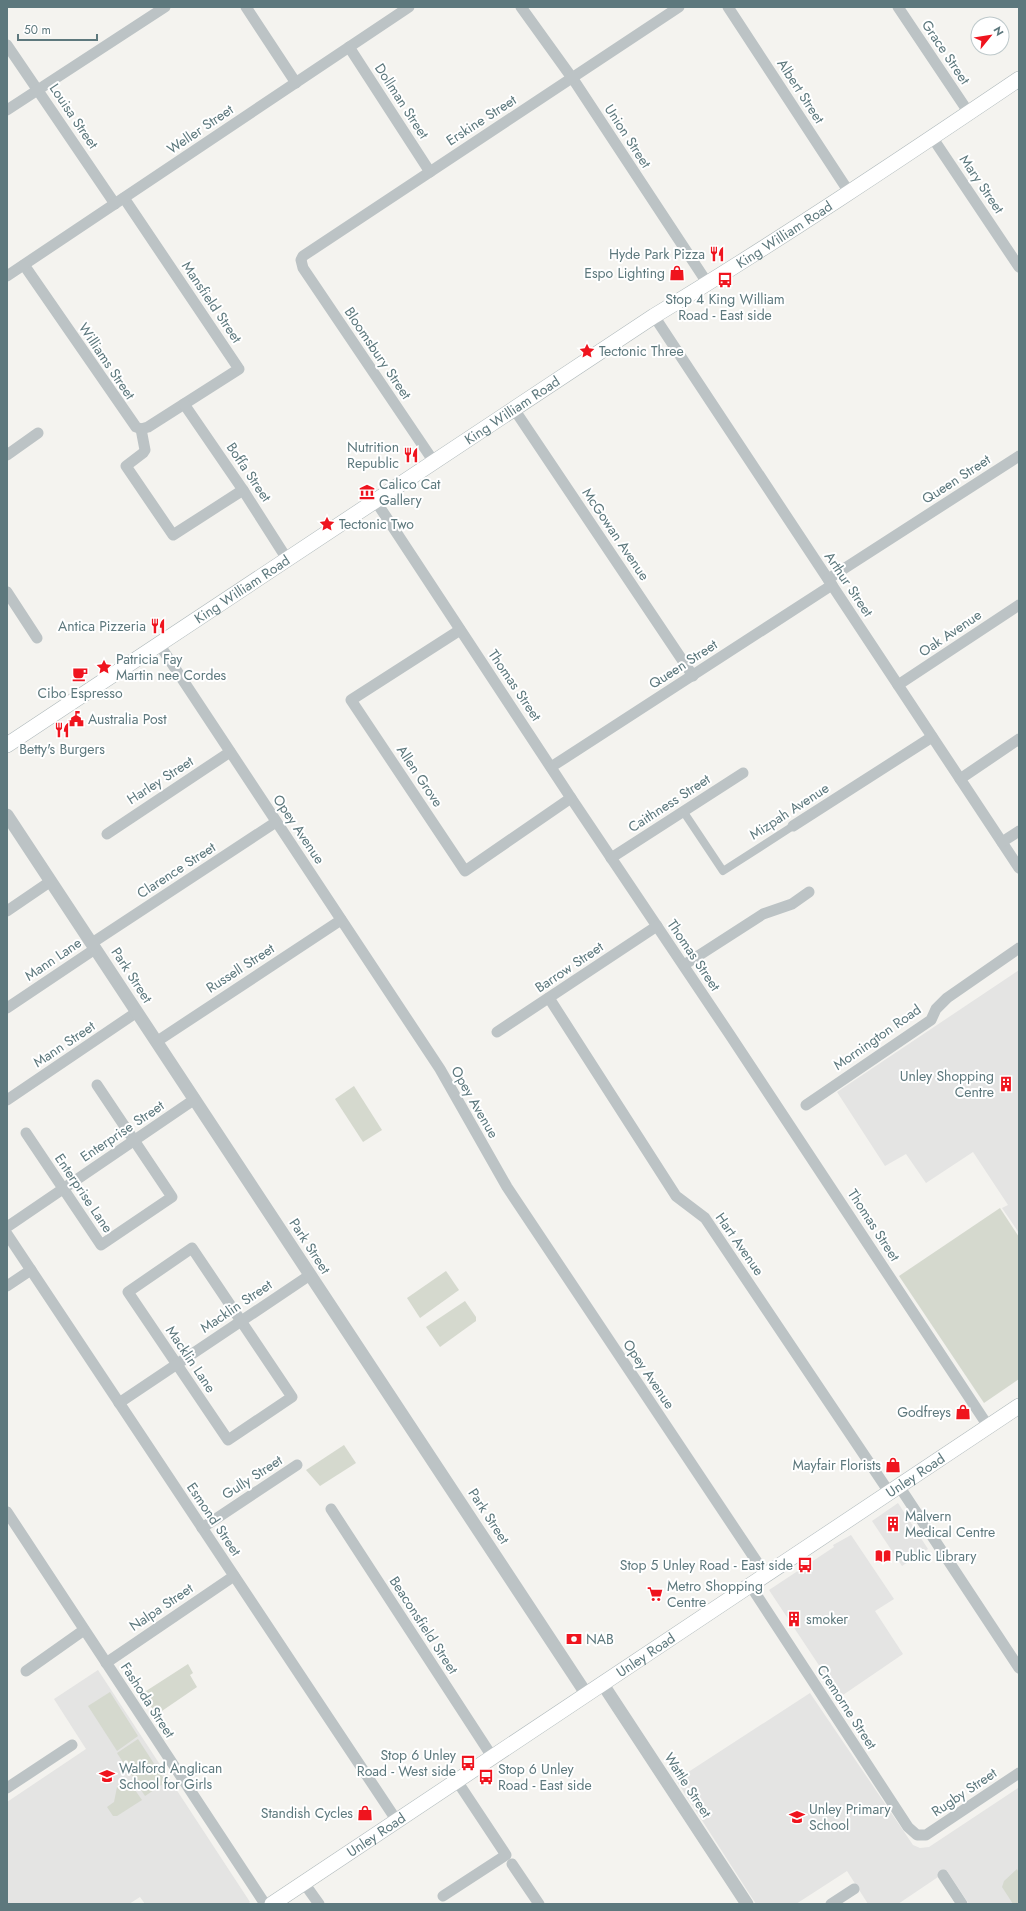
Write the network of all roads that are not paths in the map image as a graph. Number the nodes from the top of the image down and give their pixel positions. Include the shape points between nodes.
1 (165, 7) edge
2 (246, 7) edge
3 (521, 7) edge
4 (679, 7) edge
5 (728, 7) edge
6 (898, 7) edge
7 (405, 8) edge
8 (7, 45) edge
9 (349, 48) junction
10 (572, 78) junction
11 (1019, 79) edge
12 (296, 83) junction
13 (38, 90) junction
14 (7, 110) edge
15 (969, 113) junction
16 (932, 137) junction
17 (430, 172) junction
18 (849, 192) junction
19 (119, 201) junction
20 (301, 260) joint
21 (24, 265) junction
22 (1019, 267) edge
23 (7, 276) edge
24 (708, 284) junction
25 (654, 316) junction
26 (184, 404) junction
27 (514, 409) junction
28 (141, 429) junction
29 (38, 433) dead end
30 (7, 454) edge
31 (1019, 456) edge
32 (434, 462) junction
33 (243, 490) junction
34 (375, 500) junction
35 (287, 559) junction
36 (830, 582) junction
37 (7, 592) edge
38 (1019, 605) edge
39 (460, 630) junction
40 (37, 638) dead end
41 (159, 644) junction
42 (692, 676) junction
43 (898, 685) junction
44 (932, 737) junction
45 (1019, 739) edge
46 (7, 745) edge
47 (230, 752) junction
48 (551, 767) junction
49 (743, 773) dead end
50 (960, 779) junction
51 (571, 798) junction
52 (683, 811) junction
53 (7, 815) edge
54 (276, 822) junction
55 (793, 826) joint
56 (1019, 831) edge
57 (107, 834) dead end
58 (1002, 842) junction
59 (611, 858) junction
60 (1019, 868) edge
61 (51, 881) junction
62 (809, 892) dead end
63 (7, 911) edge
64 (341, 920) junction
65 (657, 926) junction
66 (94, 946) junction
67 (1019, 948) edge
68 (684, 965) junction
69 (549, 998) junction
70 (7, 1008) edge
71 (137, 1012) junction
72 (497, 1032) dead end
73 (156, 1042) junction
74 (97, 1085) dead end
75 (195, 1099) junction
76 (7, 1100) edge
77 (806, 1105) dead end
78 (26, 1133) dead end
79 (134, 1140) junction
80 (64, 1189) junction
81 (7, 1227) edge
82 (7, 1234) edge
83 (31, 1270) junction
84 (310, 1275) junction
85 (7, 1286) edge
86 (241, 1321) junction
87 (177, 1364) junction
88 (119, 1403) junction
89 (1019, 1406) edge
90 (988, 1426) junction
91 (297, 1465) dead end
92 (894, 1489) junction
93 (330, 1509) dead end
94 (7, 1512) edge
95 (202, 1528) junction
96 (765, 1574) junction
97 (234, 1576) junction
98 (750, 1585) junction
99 (84, 1630) junction
100 (106, 1662) junction
101 (1019, 1668) edge
102 (26, 1671) dead end
103 (602, 1683) junction
104 (587, 1695) junction
105 (72, 1745) dead end
106 (492, 1758) junction
107 (1019, 1773) edge
108 (457, 1781) junction
109 (7, 1788) edge
110 (397, 1821) junction
111 (926, 1835) joint
112 (509, 1859) junction
113 (943, 1875) dead end
114 (304, 1883) junction
115 (854, 1889) dead end
116 (443, 1896) dead end
117 (265, 1904) edge
118 (272, 1904) edge
119 (318, 1904) edge
120 (539, 1904) edge
121 (747, 1904) edge
122 (831, 1904) edge
123 (962, 1904) edge

1 - 13 street
2 - 12 street
3 - 10 street, Union Street
4 - 10 street, Erskine Street
5 - 18 street, Albert Street
6 - 15 street, Grace Street
7 - 9 street, Weller Street
8 - 13 street, Louisa Street
9 - 12 street, Weller Street
9 - 17 street, Dollman Street
10 - 17 street, Erskine Street
10 - 24 street, Union Street
11 - 15 main road, King William Road
12 - 19 street, Weller Street
13 - 14 street
13 - 19 street, Louisa Street
15 - 16 main road, King William Road
16 - 18 main road, King William Road
16 - 22 street, Mary Street
17 - 20 street, Erskine Street via 308,251
18 - 24 main road, King William Road
19 - 21 street, Weller Street
19 - 26 street, Mansfield Street via 239,369
20 - 32 street, Bloomsbury Street via 303,268
21 - 23 street, Weller Street
21 - 28 street, Williams Street via 132,424
24 - 25 main road, King William Road
25 - 27 main road, King William Road
25 - 36 street, Arthur Street
26 - 28 street
26 - 33 street, Boffa Street
27 - 32 main road, King William Road
27 - 42 street, McGowan Avenue
28 - 33 street via 145,450 126,466 173,535
29 - 30 street
31 - 36 street, Queen Street
32 - 34 main road, King William Road
33 - 35 street, Boffa Street
34 - 35 main road, King William Road
34 - 39 street, Thomas Street
35 - 41 main road, King William Road
36 - 42 street, Queen Street
36 - 43 street, Arthur Street
37 - 40 street
38 - 43 street, Oak Avenue
39 - 48 street, Thomas Street
39 - 51 street, Allen Grove via 351,700 465,871
41 - 46 main road, King William Road
41 - 47 street, Opey Avenue
42 - 48 street, Queen Street
43 - 44 street, Arthur Street
44 - 50 street, Arthur Street
44 - 55 street, Mizpah Avenue
45 - 50 street
47 - 54 street, Opey Avenue
47 - 57 street, Harley Street
48 - 51 street, Thomas Street
49 - 52 street, Caithness Street
50 - 58 street, Arthur Street
51 - 59 street, Thomas Street
52 - 55 street, Mizpah Avenue via 723,871
52 - 59 street, Caithness Street
53 - 61 street, Park Street
54 - 64 street, Opey Avenue
54 - 66 street, Clarence Street
56 - 58 street
58 - 60 street, Arthur Street
59 - 65 street, Thomas Street
61 - 63 street
61 - 66 street, Park Street
62 - 68 street via 792,904 763,914
64 - 73 street, Russell Street
64 - 96 street, Opey Avenue via 440,1070 507,1187
65 - 68 street, Thomas Street
65 - 69 street, Barrow Street
66 - 70 street, Mann Lane
66 - 71 street, Park Street
67 - 77 street, Mornington Road via 947,998 936,1008 932,1020
68 - 90 street, Thomas Street
69 - 72 street, Barrow Street
69 - 92 street, Hart Avenue via 676,1196 705,1218
71 - 73 street, Park Street
71 - 76 street, Mann Street
73 - 75 street, Park Street
74 - 79 street, Enterprise Lane
75 - 79 street, Enterprise Street
75 - 84 street, Park Street
78 - 80 street, Enterprise Lane
79 - 80 street, Enterprise Street
79 - 80 street, Enterprise Lane via 172,1198 101,1245
80 - 81 street, Enterprise Street
82 - 83 street, Esmond Street
83 - 85 street
83 - 88 street, Esmond Street
84 - 86 street, Macklin Street
84 - 104 street, Park Street
86 - 87 street, Macklin Street
86 - 87 street, Macklin Lane via 192,1248 128,1292
86 - 87 street, Macklin Lane via 292,1397 235,1436 228,1440
87 - 88 street, Macklin Street
88 - 95 street, Esmond Street
89 - 90 main road, Unley Road
90 - 92 main road, Unley Road
91 - 95 street, Gully Street
92 - 96 main road, Unley Road
92 - 101 street, Hart Avenue
93 - 106 street, Beaconsfield Street
94 - 99 street, Fashoda Street
95 - 97 street, Esmond Street
96 - 98 main road, Unley Road
97 - 100 street, Nalpa Street
97 - 110 street, Esmond Street
98 - 103 main road, Unley Road
98 - 111 street, Cremorne Street via 908,1827 917,1835
99 - 100 street, Fashoda Street
99 - 102 street
100 - 117 street, Fashoda Street
103 - 104 main road, Unley Road
103 - 121 street, Wattle Street
104 - 106 main road, Unley Road
105 - 109 street
106 - 108 main road, Unley Road
107 - 111 street, Rugby Street
108 - 110 main road, Unley Road
108 - 112 street
110 - 114 main road, Unley Road
112 - 116 street
112 - 120 street
113 - 123 street
114 - 118 main road, Unley Road
114 - 119 street
115 - 122 street

